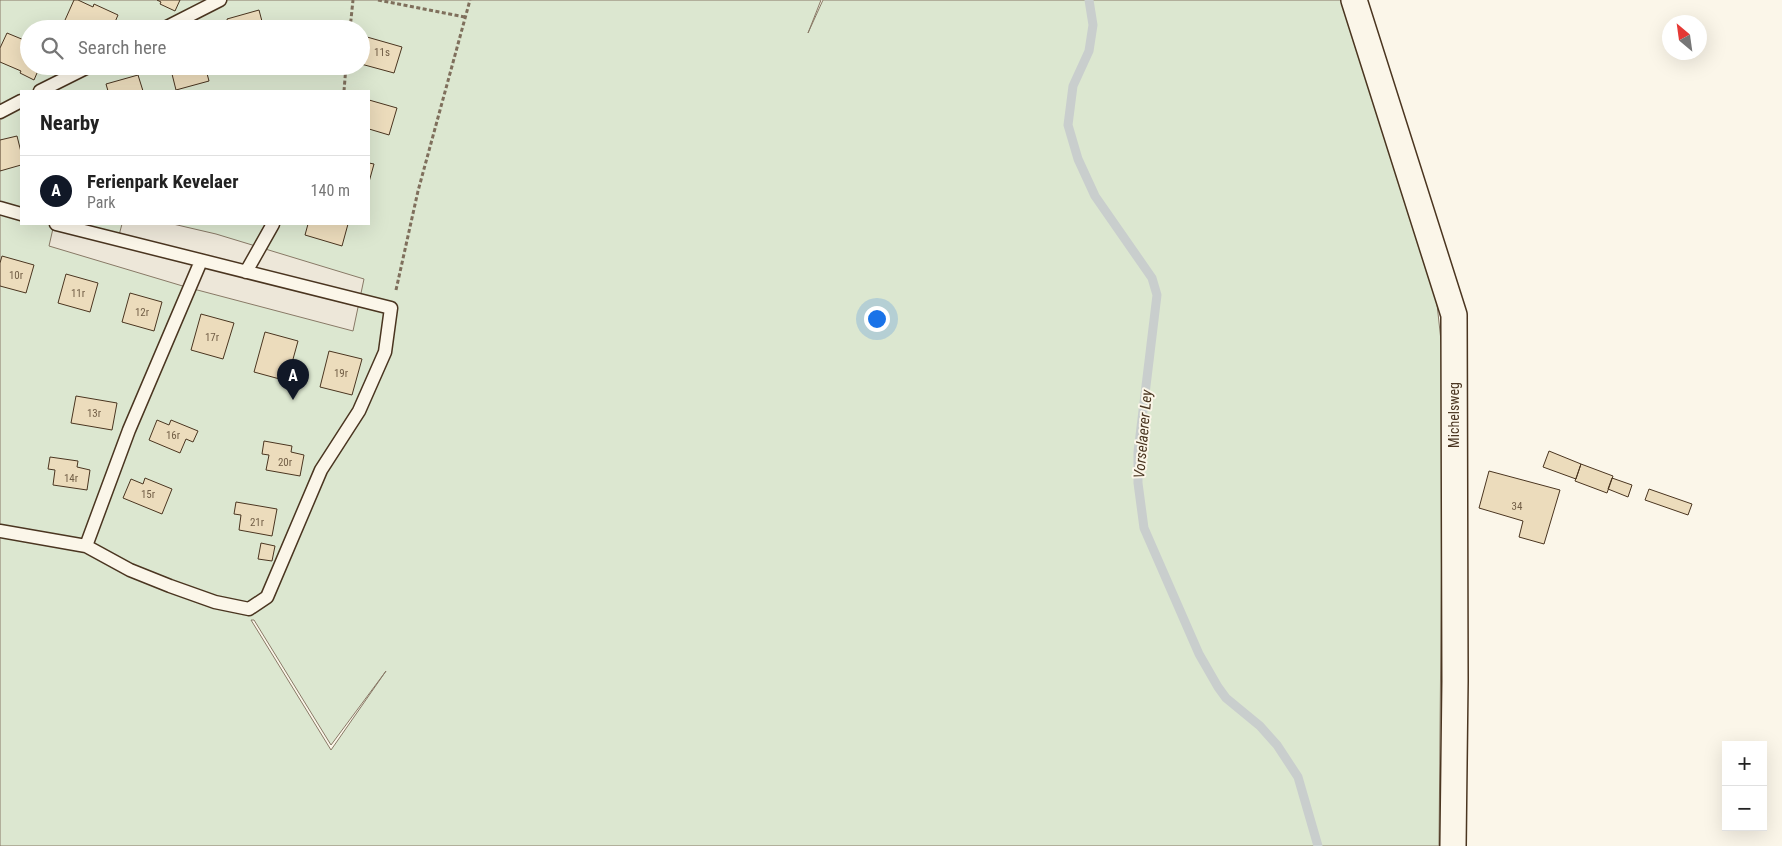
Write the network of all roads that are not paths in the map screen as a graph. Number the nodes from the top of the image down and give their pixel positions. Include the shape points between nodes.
1 (220, 0) edge
2 (1354, 0) edge
3 (181, 20) edge
4 (72, 75) edge
5 (42, 90) edge
6 (20, 102) edge
7 (0, 112) edge
8 (1, 211) edge
9 (20, 214) edge
10 (60, 225) edge
11 (273, 225) edge
12 (202, 261) junction
13 (246, 272) junction
14 (0, 531) edge
15 (86, 546) junction
16 (1452, 846) edge

1 - 3 lane
2 - 16 street, Michelsweg via 1454,315
4 - 5 lane
6 - 7 lane
8 - 9 lane
10 - 12 lane
11 - 13 lane
12 - 13 lane
12 - 15 lane via 129,430
13 - 15 lane via 391,308 385,352 359,411 321,470 267,597 250,608 215,602 130,570
14 - 15 lane

